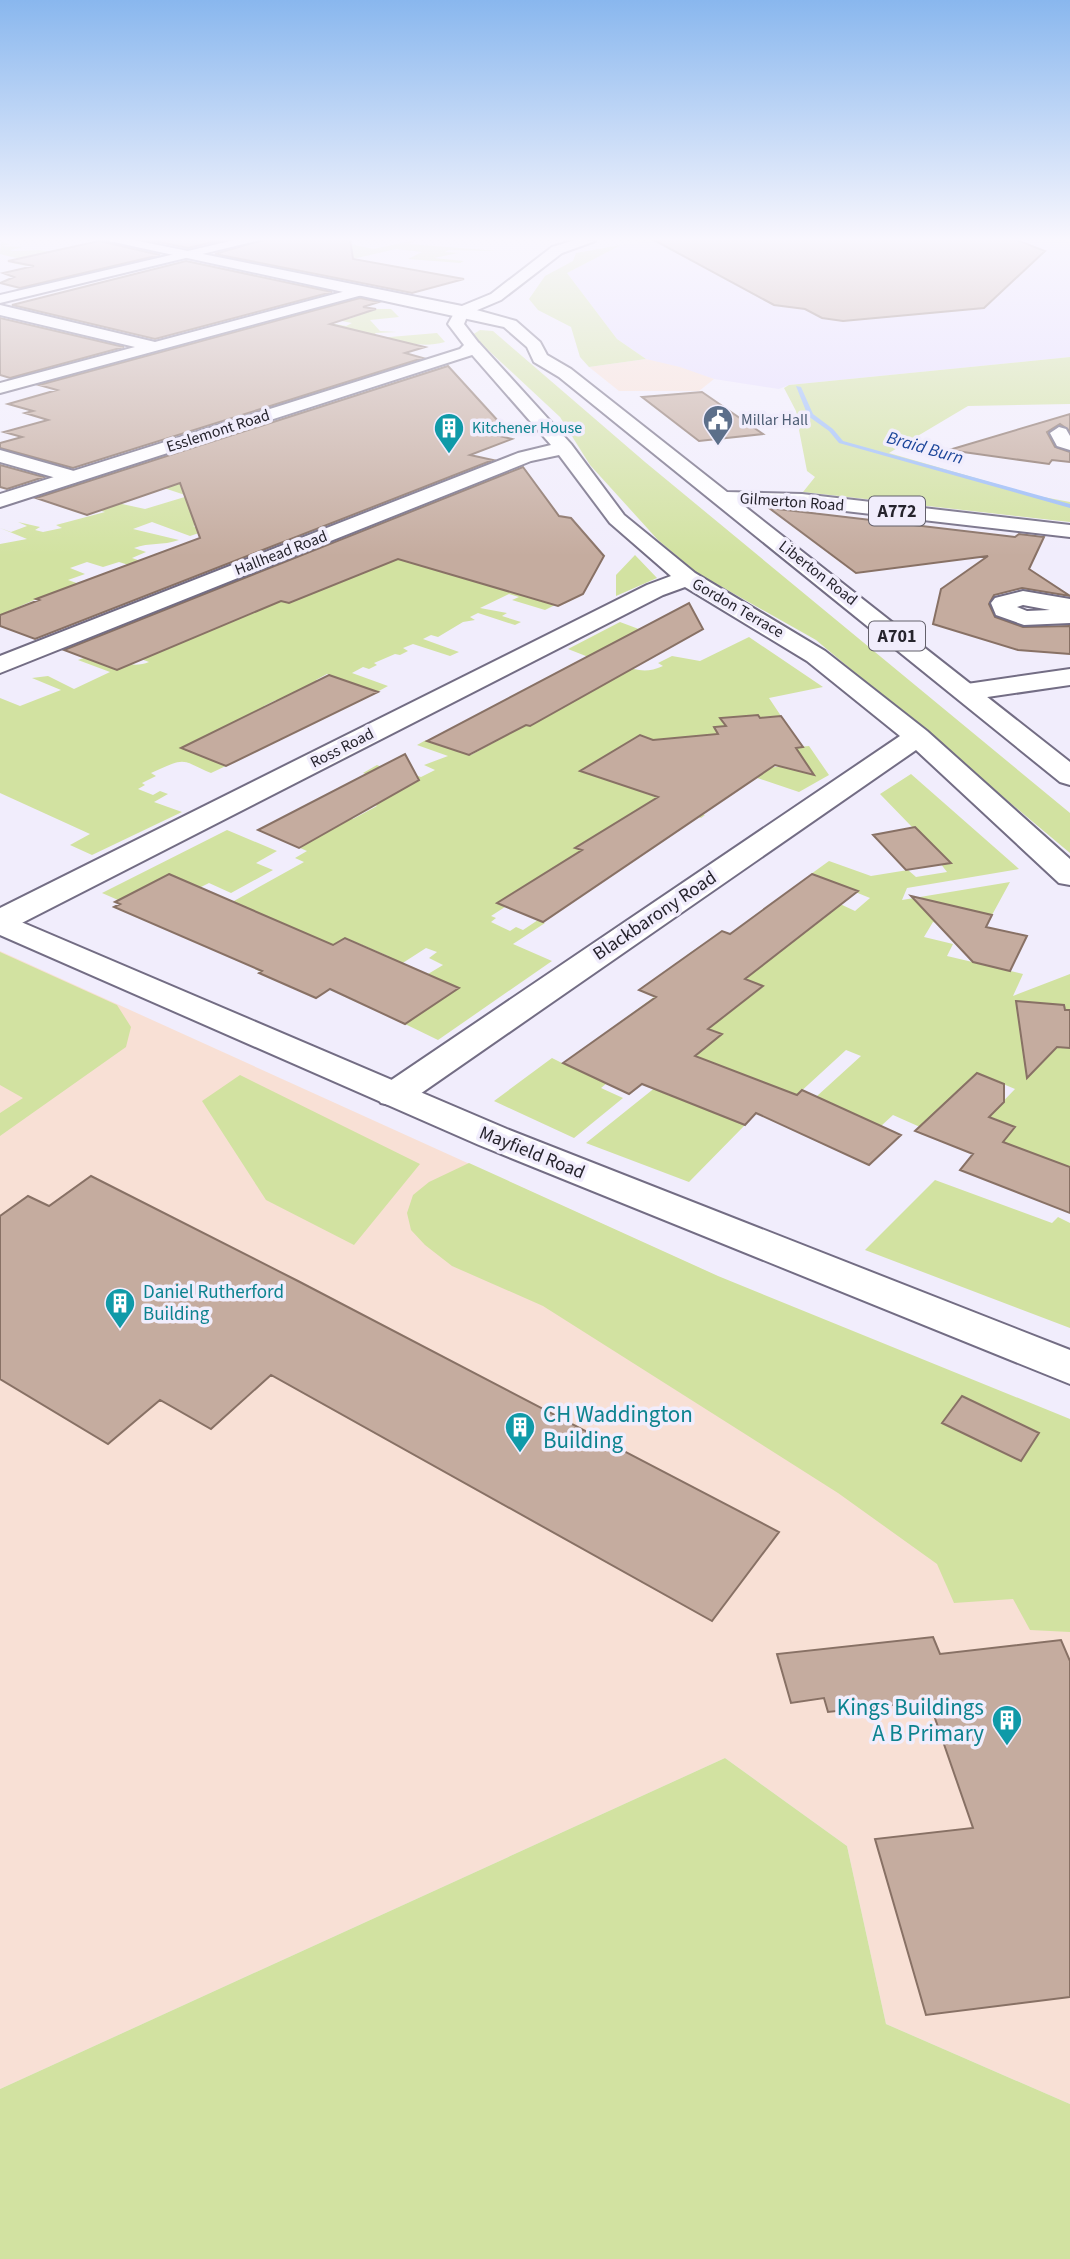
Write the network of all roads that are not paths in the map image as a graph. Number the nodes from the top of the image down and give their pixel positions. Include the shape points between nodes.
1 (143, 344) edge
2 (163, 344) edge
3 (533, 344) edge
4 (550, 344) edge
5 (473, 346) joint
6 (154, 347) junction
7 (565, 373) junction
8 (0, 388) edge
9 (564, 449) junction
10 (0, 456) edge
11 (74, 477) junction
12 (723, 498) junction
13 (0, 501) edge
14 (1070, 531) edge
15 (687, 578) junction
16 (1070, 606) edge
17 (1070, 616) edge
18 (0, 665) edge
19 (1070, 677) edge
20 (967, 692) junction
21 (917, 737) junction
22 (1070, 776) edge
23 (1070, 876) edge
24 (0, 922) edge
25 (394, 1095) junction
26 (1070, 1368) edge

1 - 6 street
2 - 6 street
3 - 7 street, Liberton Road / A701 via 540,358
4 - 7 street, Liberton Road / A701 via 552,358
5 - 9 street, Gordon Terrace
5 - 11 street, Esslemont Road via 460,354
6 - 8 street
7 - 12 street, Liberton Road / A701
9 - 15 street, Gordon Terrace via 614,516
9 - 18 street, Hallhead Road via 525,457
10 - 11 street
11 - 13 street, Esslemont Road
12 - 14 street, Gilmerton Road / A772 via 802,500
12 - 20 street, Liberton Road / A701
15 - 21 street, Gordon Terrace via 803,647
15 - 24 street, Ross Road via 655,590
16 - 17 street via 1023,598 1003,603 1004,610 1024,618
19 - 20 street
20 - 22 street, Liberton Road / A701
21 - 23 street, Gordon Terrace
21 - 25 street, Blackbarony Road
24 - 25 street, Mayfield Road
25 - 26 street, Mayfield Road

